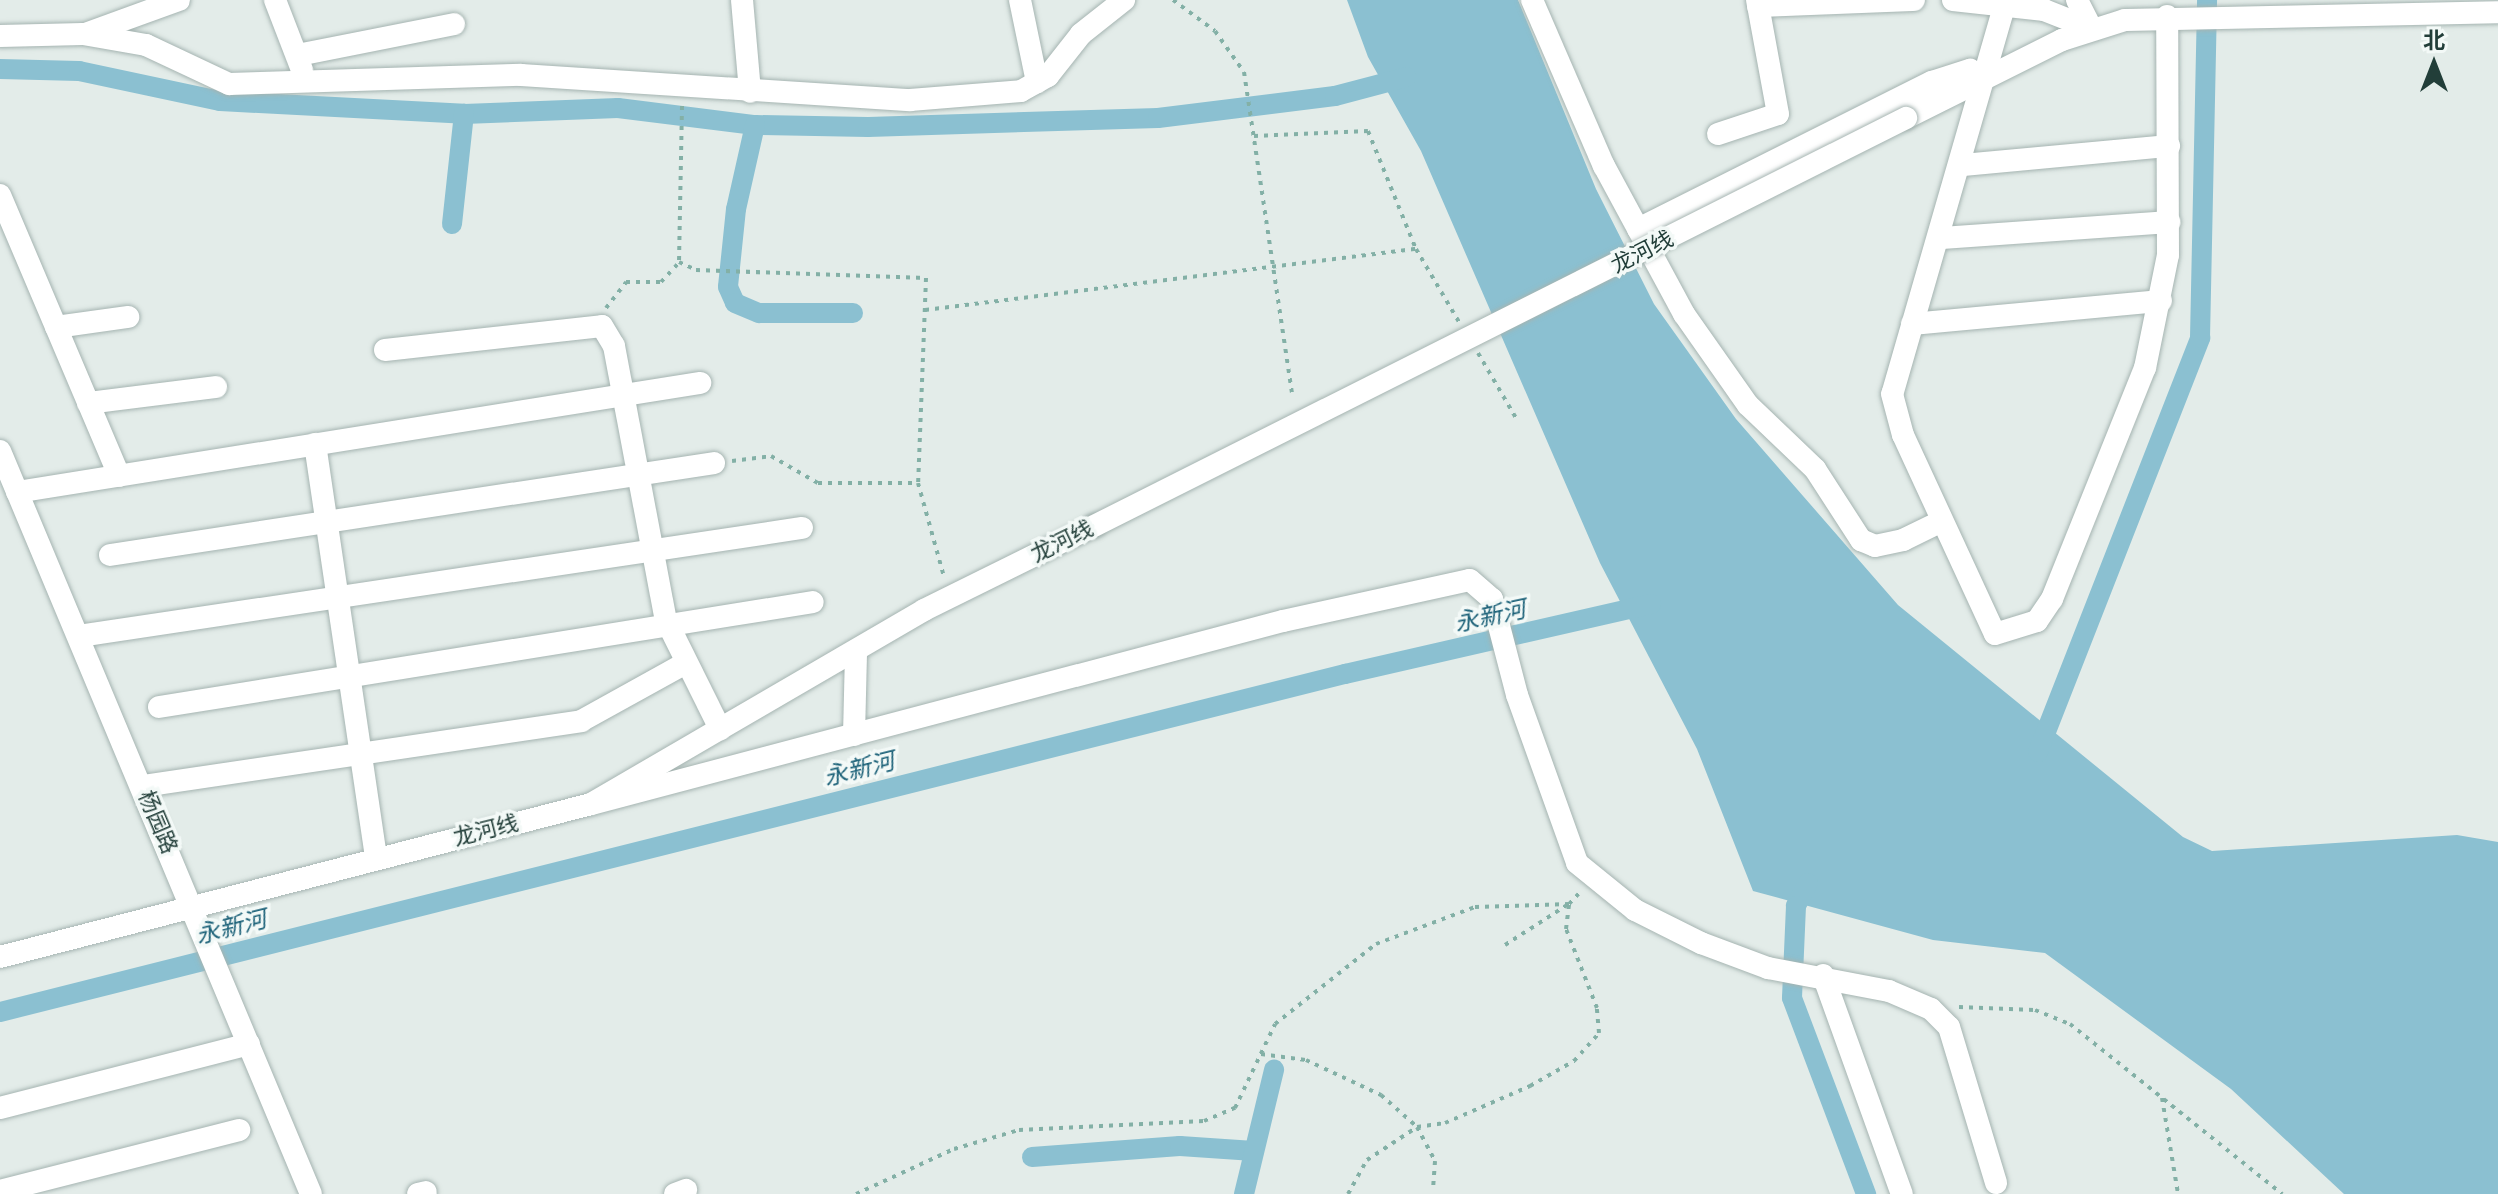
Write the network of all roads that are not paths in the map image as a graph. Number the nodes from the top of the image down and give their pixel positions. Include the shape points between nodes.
1 (179, 0) edge
2 (275, 0) edge
3 (742, 0) edge
4 (1020, 0) edge
5 (1124, 0) edge
6 (1532, 0) edge
7 (1914, 0) edge
8 (1953, 0) edge
9 (2077, 0) edge
10 (2006, 2) edge
11 (1758, 3) edge
12 (2177, 10) edge
13 (2498, 12) edge
14 (454, 24) dead end
15 (2092, 29) junction
16 (83, 34) junction
17 (0, 36) edge
18 (298, 55) junction
19 (1985, 78) junction
20 (1037, 82) junction
21 (305, 83) junction
22 (750, 92) junction
23 (1718, 134) dead end
24 (2169, 146) junction
25 (1963, 165) junction
26 (0, 195) edge
27 (2169, 222) junction
28 (1638, 229) junction
29 (1942, 238) junction
30 (2161, 301) junction
31 (128, 317) dead end
32 (1912, 324) junction
33 (56, 327) junction
34 (385, 350) dead end
35 (700, 383) dead end
36 (216, 387) dead end
37 (623, 395) junction
38 (88, 403) junction
39 (315, 444) junction
40 (0, 451) edge
41 (714, 463) road end
42 (635, 475) junction
43 (119, 476) junction
44 (17, 492) junction
45 (1942, 521) junction
46 (326, 522) junction
47 (802, 528) dead end
48 (649, 551) junction
49 (110, 555) dead end
50 (337, 598) junction
51 (813, 602) dead end
52 (668, 625) junction
53 (79, 636) junction
54 (856, 651) junction
55 (684, 664) junction
56 (349, 677) junction
57 (159, 707) dead end
58 (720, 729) junction
59 (854, 735) junction
60 (361, 754) junction
61 (143, 786) junction
62 (591, 804) junction
63 (376, 858) junction
64 (194, 905) junction
65 (0, 957) edge
66 (1818, 974) junction
67 (249, 1044) junction
68 (0, 1108) edge
69 (239, 1130) dead end
70 (1996, 1183) dead end
71 (0, 1191) edge
72 (311, 1194) edge
73 (1902, 1194) edge

1 - 16 street
2 - 18 street
3 - 22 street
4 - 20 street
5 - 20 street
6 - 28 street
7 - 11 street
8 - 10 street
9 - 15 street
10 - 15 street
10 - 19 street
11 - 23 street via 1778,114
12 - 13 street
12 - 15 street
12 - 24 street
14 - 18 street
15 - 19 street, 龙河线
16 - 17 street
16 - 21 street via 146,45 229,84
18 - 21 street
19 - 25 street
19 - 28 street via 1970,70 1932,82
19 - 54 street, 龙河线, bridge via 952,595
20 - 22 street via 992,95 910,100
21 - 22 street via 521,75
24 - 25 street
24 - 27 street
25 - 29 street
26 - 33 street
27 - 29 street
27 - 30 street
28 - 45 street via 1700,338 1748,405 1815,469 1847,527 1875,546
29 - 32 street
30 - 32 street
30 - 45 street via 2113,459 2037,621 1995,634
31 - 33 street
32 - 45 street via 1896,371 1894,412
33 - 38 street
34 - 37 street via 602,326
35 - 37 street
36 - 38 street
37 - 39 street
37 - 42 street
38 - 43 street
39 - 43 street
39 - 46 street
40 - 44 street, 杨园路
41 - 42 street
42 - 46 street
42 - 48 street
43 - 44 street
44 - 53 street, 杨园路
46 - 49 street
46 - 50 street
47 - 48 street
48 - 50 street
48 - 52 street
50 - 53 street
50 - 56 street
51 - 52 street
52 - 55 street
52 - 56 street
53 - 61 street, 杨园路
54 - 58 street, 龙河线
54 - 59 street
55 - 58 street
55 - 60 street via 581,721
56 - 57 street
56 - 60 street
58 - 62 street, 龙河线
59 - 62 street
59 - 66 street via 1447,581 1470,580 1492,599 1513,681 1577,863 1635,910 1768,968
60 - 61 street
60 - 63 street
61 - 64 street, 杨园路
62 - 63 street, 龙河线
63 - 64 street, 龙河线
64 - 65 street, 龙河线
64 - 67 street, 杨园路
66 - 70 street via 1931,1009 1949,1027
66 - 73 street
67 - 68 street
67 - 72 street, 杨园路
69 - 71 street

